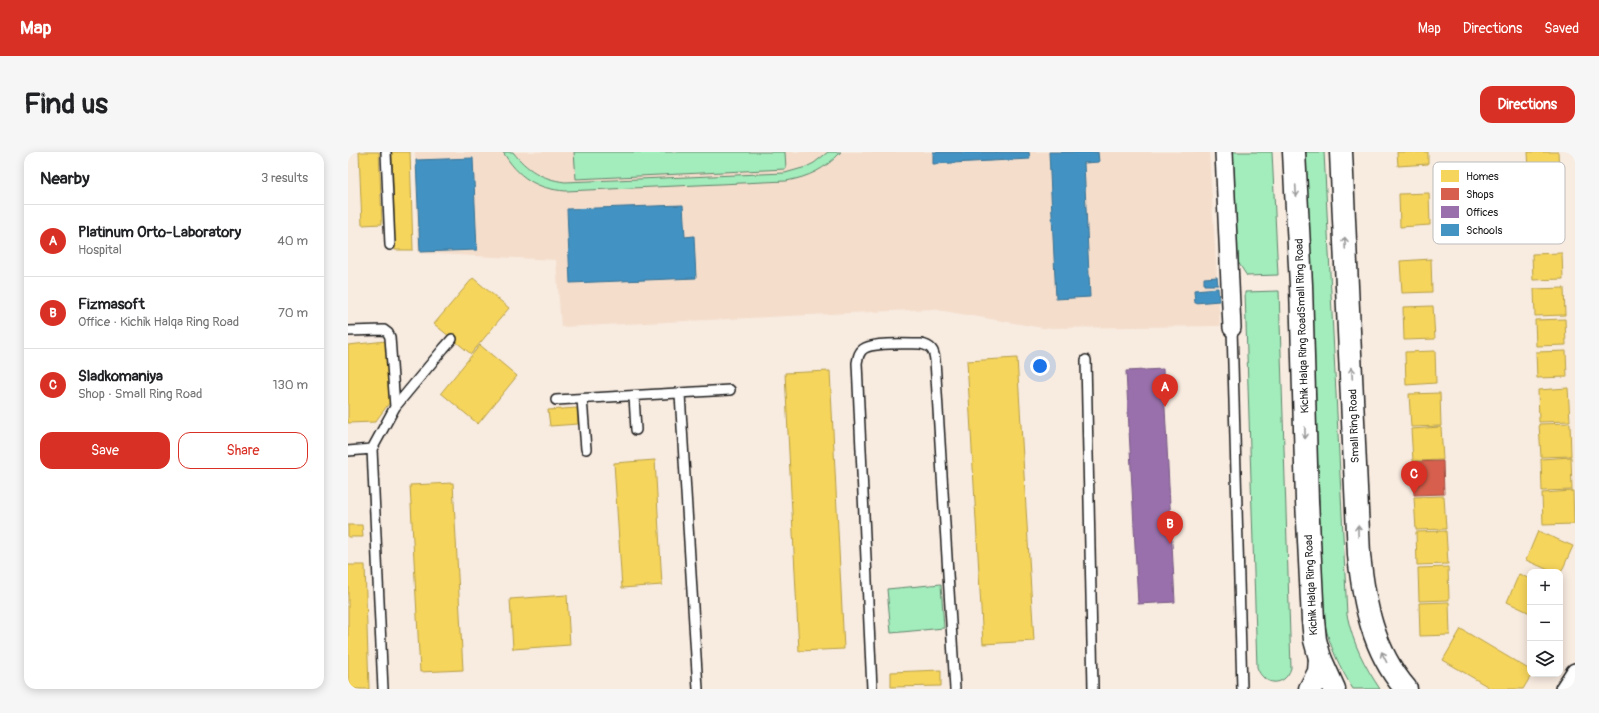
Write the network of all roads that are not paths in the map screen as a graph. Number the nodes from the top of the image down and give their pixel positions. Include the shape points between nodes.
1 (386, 152) edge
2 (1224, 152) edge
3 (1294, 152) edge
4 (1341, 152) edge
5 (390, 245) dead end
6 (1232, 328) joint
7 (348, 331) edge
8 (452, 339) dead end
9 (1086, 360) dead end
10 (730, 390) dead end
11 (680, 394) junction
12 (634, 396) junction
13 (582, 399) junction
14 (556, 400) dead end
15 (395, 407) junction
16 (636, 430) dead end
17 (372, 449) junction
18 (586, 449) dead end
19 (348, 451) edge
20 (1320, 658) junction
21 (1575, 672) edge
22 (383, 689) edge
23 (698, 689) edge
24 (872, 689) edge
25 (956, 689) edge
26 (1093, 689) edge
27 (1242, 689) edge
28 (1310, 689) edge
29 (1334, 689) edge
30 (1406, 689) edge
31 (1564, 689) edge

1 - 5 lane
2 - 6 street
3 -> 20 main road, Kichik Halqa Ring RoadSmall Ring Road via 1311,584 1315,640
30 -> 4 main road, Small Ring Road via 1383,656 1362,590
6 - 27 lane
7 - 15 lane via 384,330 388,333
8 - 15 lane
9 - 26 lane
10 - 11 lane
11 - 12 lane
11 - 23 lane
12 - 13 lane
12 - 16 lane
13 - 14 lane
13 - 18 lane
15 - 17 lane
17 - 19 lane
17 - 22 lane
20 - 28 main road via 1319,672
20 - 29 main road
21 - 31 street
24 - 25 lane via 857,363 864,348 922,344 934,351 935,360

